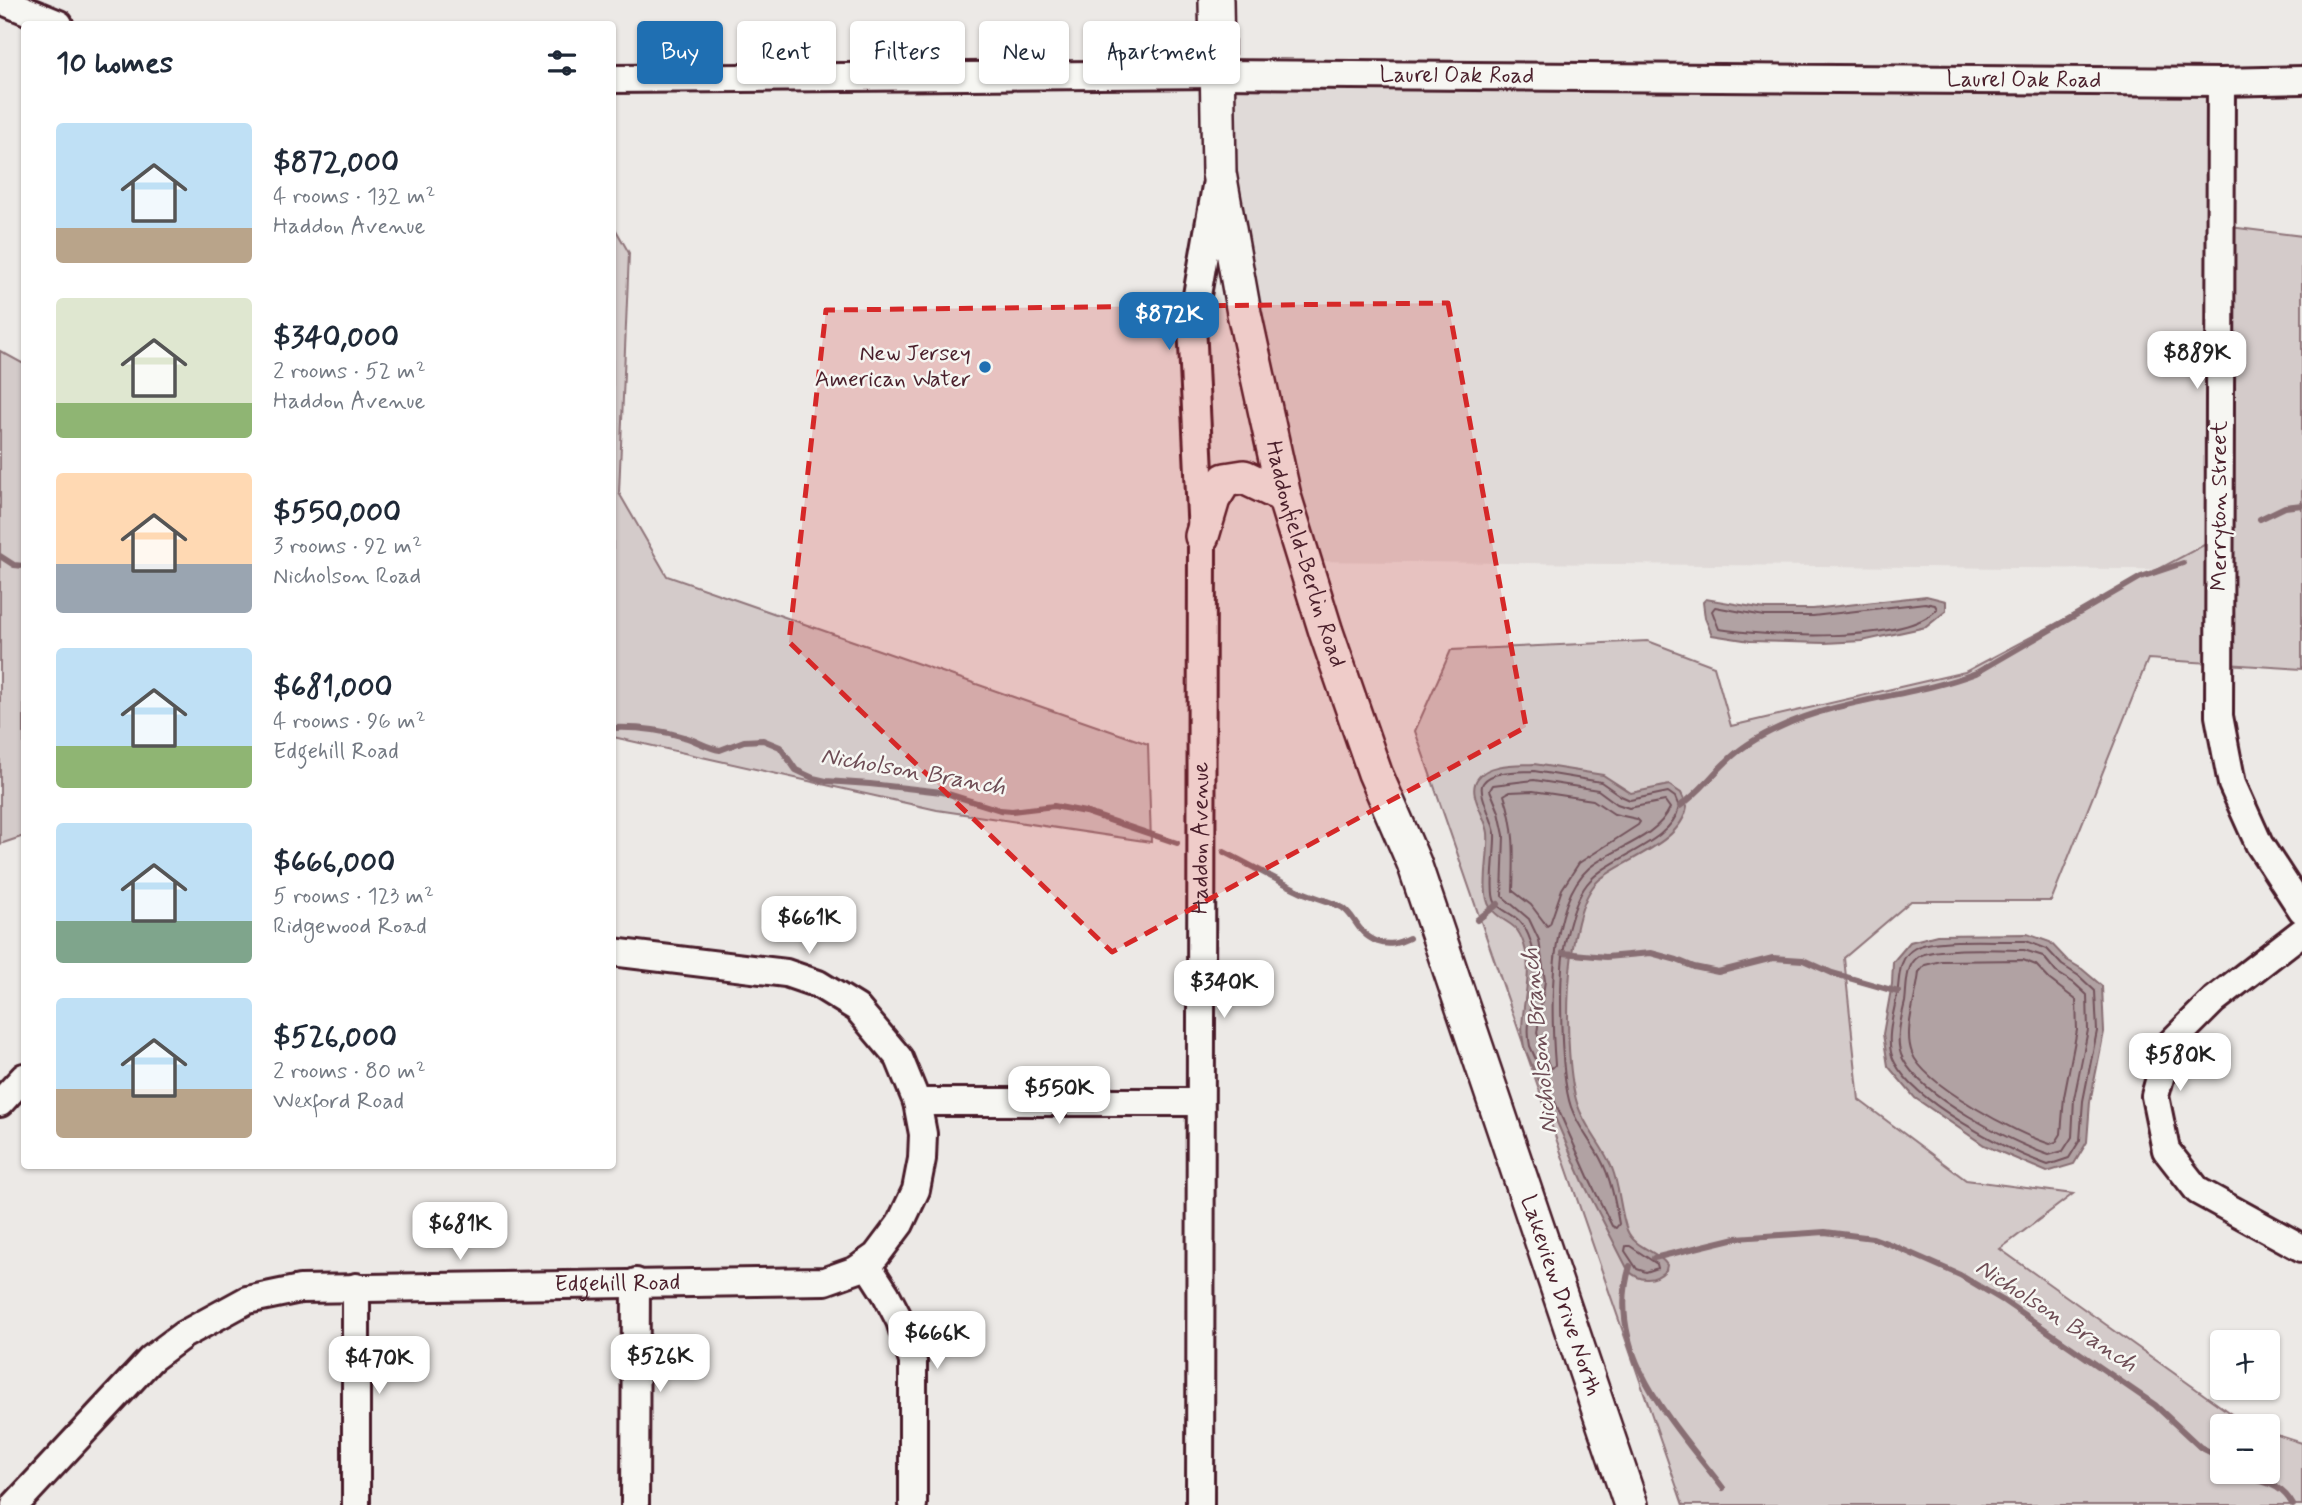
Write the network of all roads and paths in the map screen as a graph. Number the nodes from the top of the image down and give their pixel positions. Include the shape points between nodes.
1 (0, 0) edge
2 (1216, 0) edge
3 (52, 21) edge
4 (1216, 21) edge
5 (1240, 74) edge
6 (1083, 75) edge
7 (616, 79) edge
8 (2302, 80) edge
9 (2221, 82) junction
10 (1217, 84) edge
11 (1219, 173) junction
12 (1283, 496) junction
13 (1202, 536) junction
14 (2302, 910) edge
15 (2302, 932) edge
16 (616, 952) edge
17 (21, 1080) edge
18 (1490, 1086) joint
19 (917, 1102) junction
20 (1200, 1102) junction
21 (0, 1103) edge
22 (2302, 1248) edge
23 (866, 1264) junction
24 (636, 1282) junction
25 (356, 1287) junction
26 (15, 1505) edge
27 (356, 1505) edge
28 (635, 1505) edge
29 (913, 1505) edge
30 (1200, 1505) edge
31 (1632, 1505) edge

1 - 3 street
2 - 4 main road, Haddonfield-Berlin Road
5 - 9 street, Laurel Oak Road
6 - 7 street, Laurel Oak Road
8 - 9 street, Laurel Oak Road
9 - 14 street, Merryton Street via 2219,716 2232,784 2259,844
10 - 11 main road, Haddonfield-Berlin Road
11 - 12 main road, Haddonfield-Berlin Road
11 - 13 street, Haddon Avenue via 1192,324
12 - 13 main road via 1244,477 1225,480 1213,499
12 - 18 main road, Haddonfield-Berlin Road via 1325,632 1414,863
13 - 20 street, Haddon Avenue
15 - 22 street via 2214,1000 2169,1045 2155,1096 2166,1150 2198,1191
16 - 19 street, Edgehill Road via 786,973 818,984 857,1008 874,1028 899,1058
17 - 21 street
18 - 31 main road, Lakeview Drive North
19 - 20 street
19 - 23 street, Edgehill Road via 923,1134 916,1190 900,1224
20 - 30 street, Haddon Avenue
23 - 24 street, Edgehill Road via 825,1281
23 - 29 street via 900,1321 913,1362
24 - 25 street, Edgehill Road
24 - 28 street
25 - 26 street, Edgehill Road via 300,1289 247,1300 183,1335 151,1359
25 - 27 street

